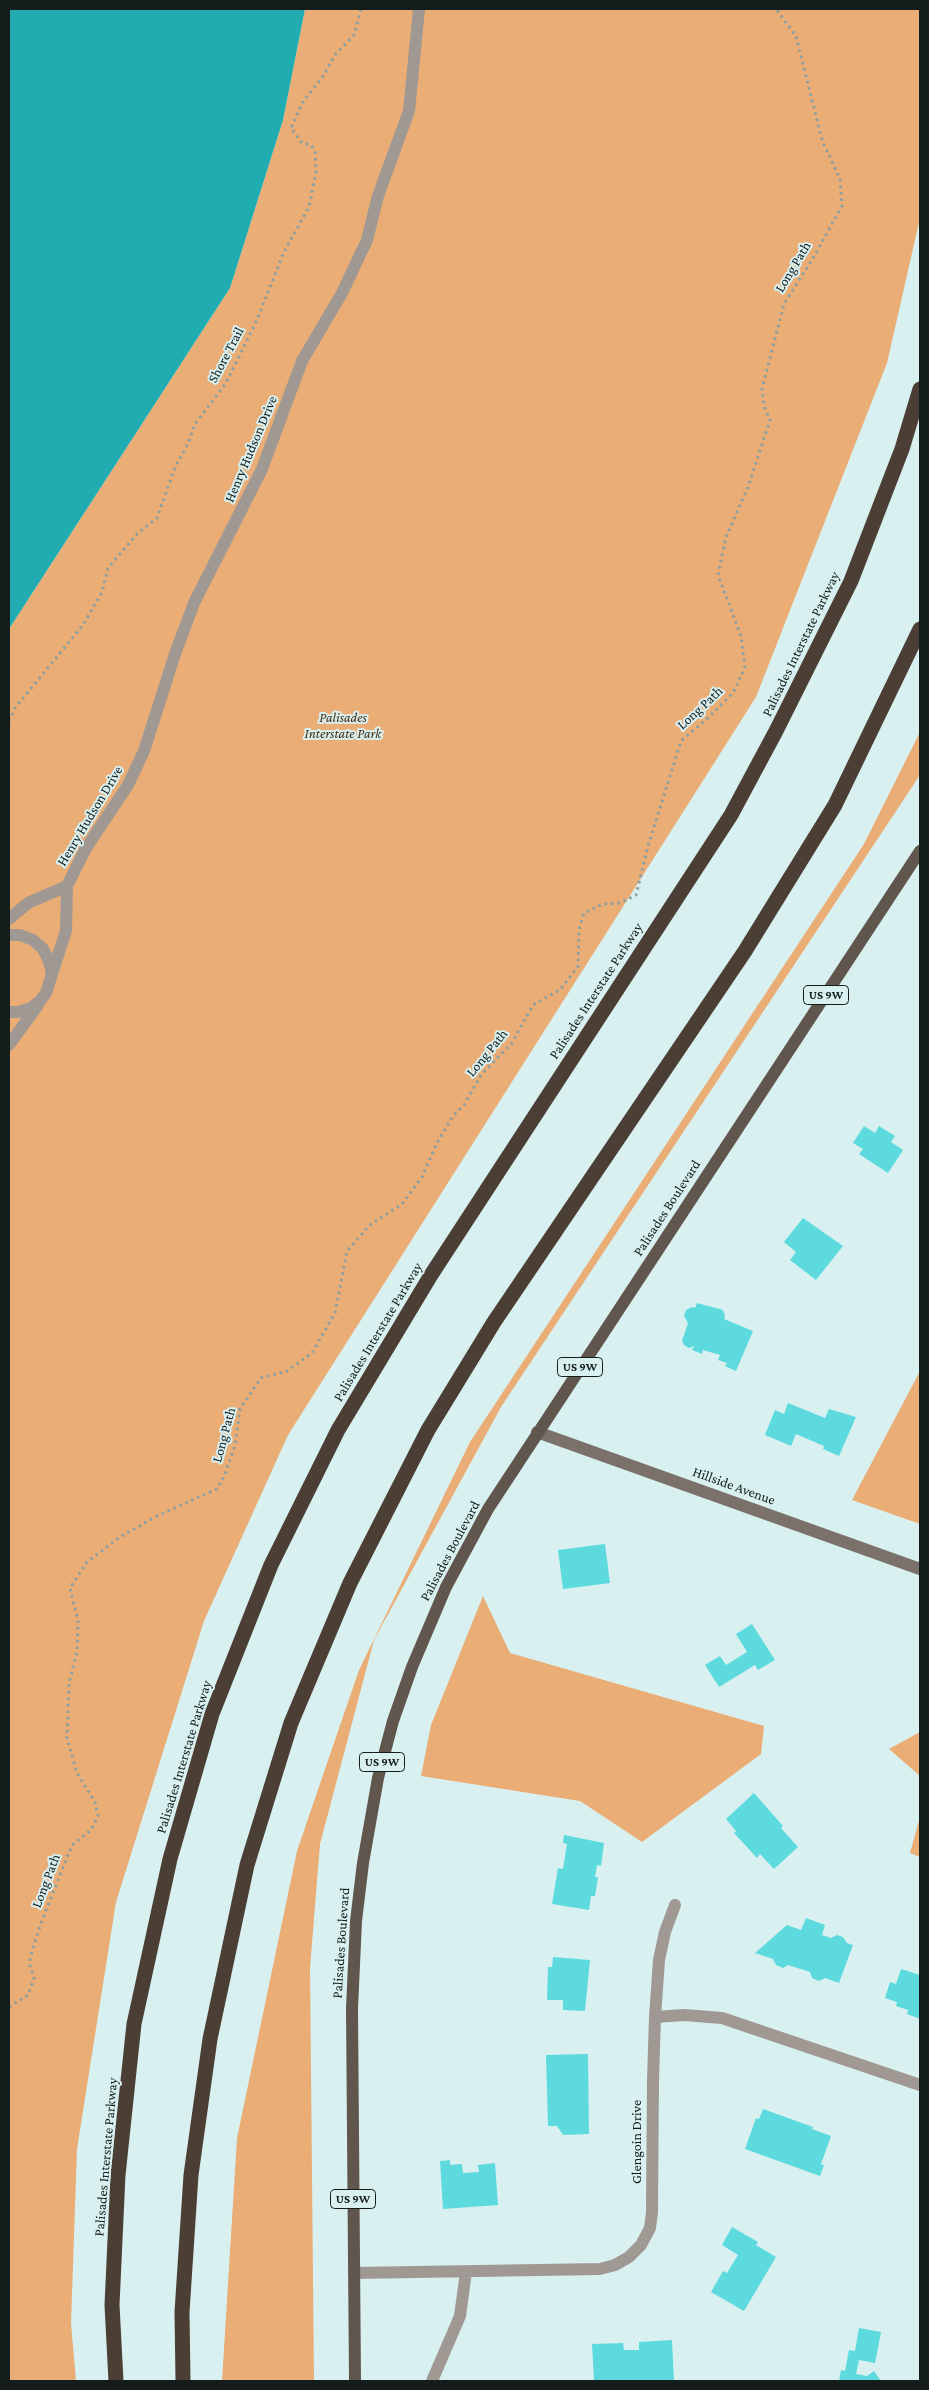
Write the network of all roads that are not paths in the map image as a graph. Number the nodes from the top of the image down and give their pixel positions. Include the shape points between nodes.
1 (419, 9) edge
2 (920, 389) edge
3 (920, 629) edge
4 (920, 851) edge
5 (66, 886) junction
6 (9, 919) edge
7 (9, 935) edge
8 (52, 974) junction
9 (40, 1001) junction
10 (9, 1012) edge
11 (9, 1045) edge
12 (537, 1432) junction
13 (920, 1569) edge
14 (675, 1905) dead end
15 (655, 2018) junction
16 (920, 2085) edge
17 (466, 2272) junction
18 (354, 2273) junction
19 (116, 2381) edge
20 (183, 2381) edge
21 (355, 2381) edge
22 (432, 2381) edge

1 - 5 street, Henry Hudson Drive via 409,111 378,196 367,240 342,293 302,360 262,469 194,603 144,751 128,785 86,848
2 - 19 highway, Palisades Interstate Parkway via 902,449 850,581 731,815 431,1275 338,1430 270,1565 212,1714 170,1859 134,2024 118,2174 112,2305
3 - 20 highway via 835,805 745,951 494,1322 428,1430 350,1583 291,1722 247,1865 210,2038 191,2175 182,2312
4 - 12 main road, Palisades Boulevard / US 9W
5 - 6 street, Henry Hudson Drive via 28,903
5 - 8 street, Henry Hudson Drive via 66,931
7 - 8 street via 33,940 43,949 50,961
8 - 9 street, Henry Hudson Drive
9 - 10 street via 19,1012
9 - 11 street, Henry Hudson Drive
12 - 13 main road, Hillside Avenue
12 - 18 main road, Palisades Boulevard / US 9W via 478,1526 442,1596 402,1694 378,1778 363,1863 354,1959
14 - 15 street, Glengoin Drive via 664,1932 659,1960
15 - 16 street via 722,2018
15 - 17 street, Glengoin Drive via 652,2212 650,2228 642,2245 615,2265 600,2268
17 - 18 street, Glengoin Drive
17 - 22 street via 460,2316
18 - 21 main road, Palisades Boulevard / US 9W

